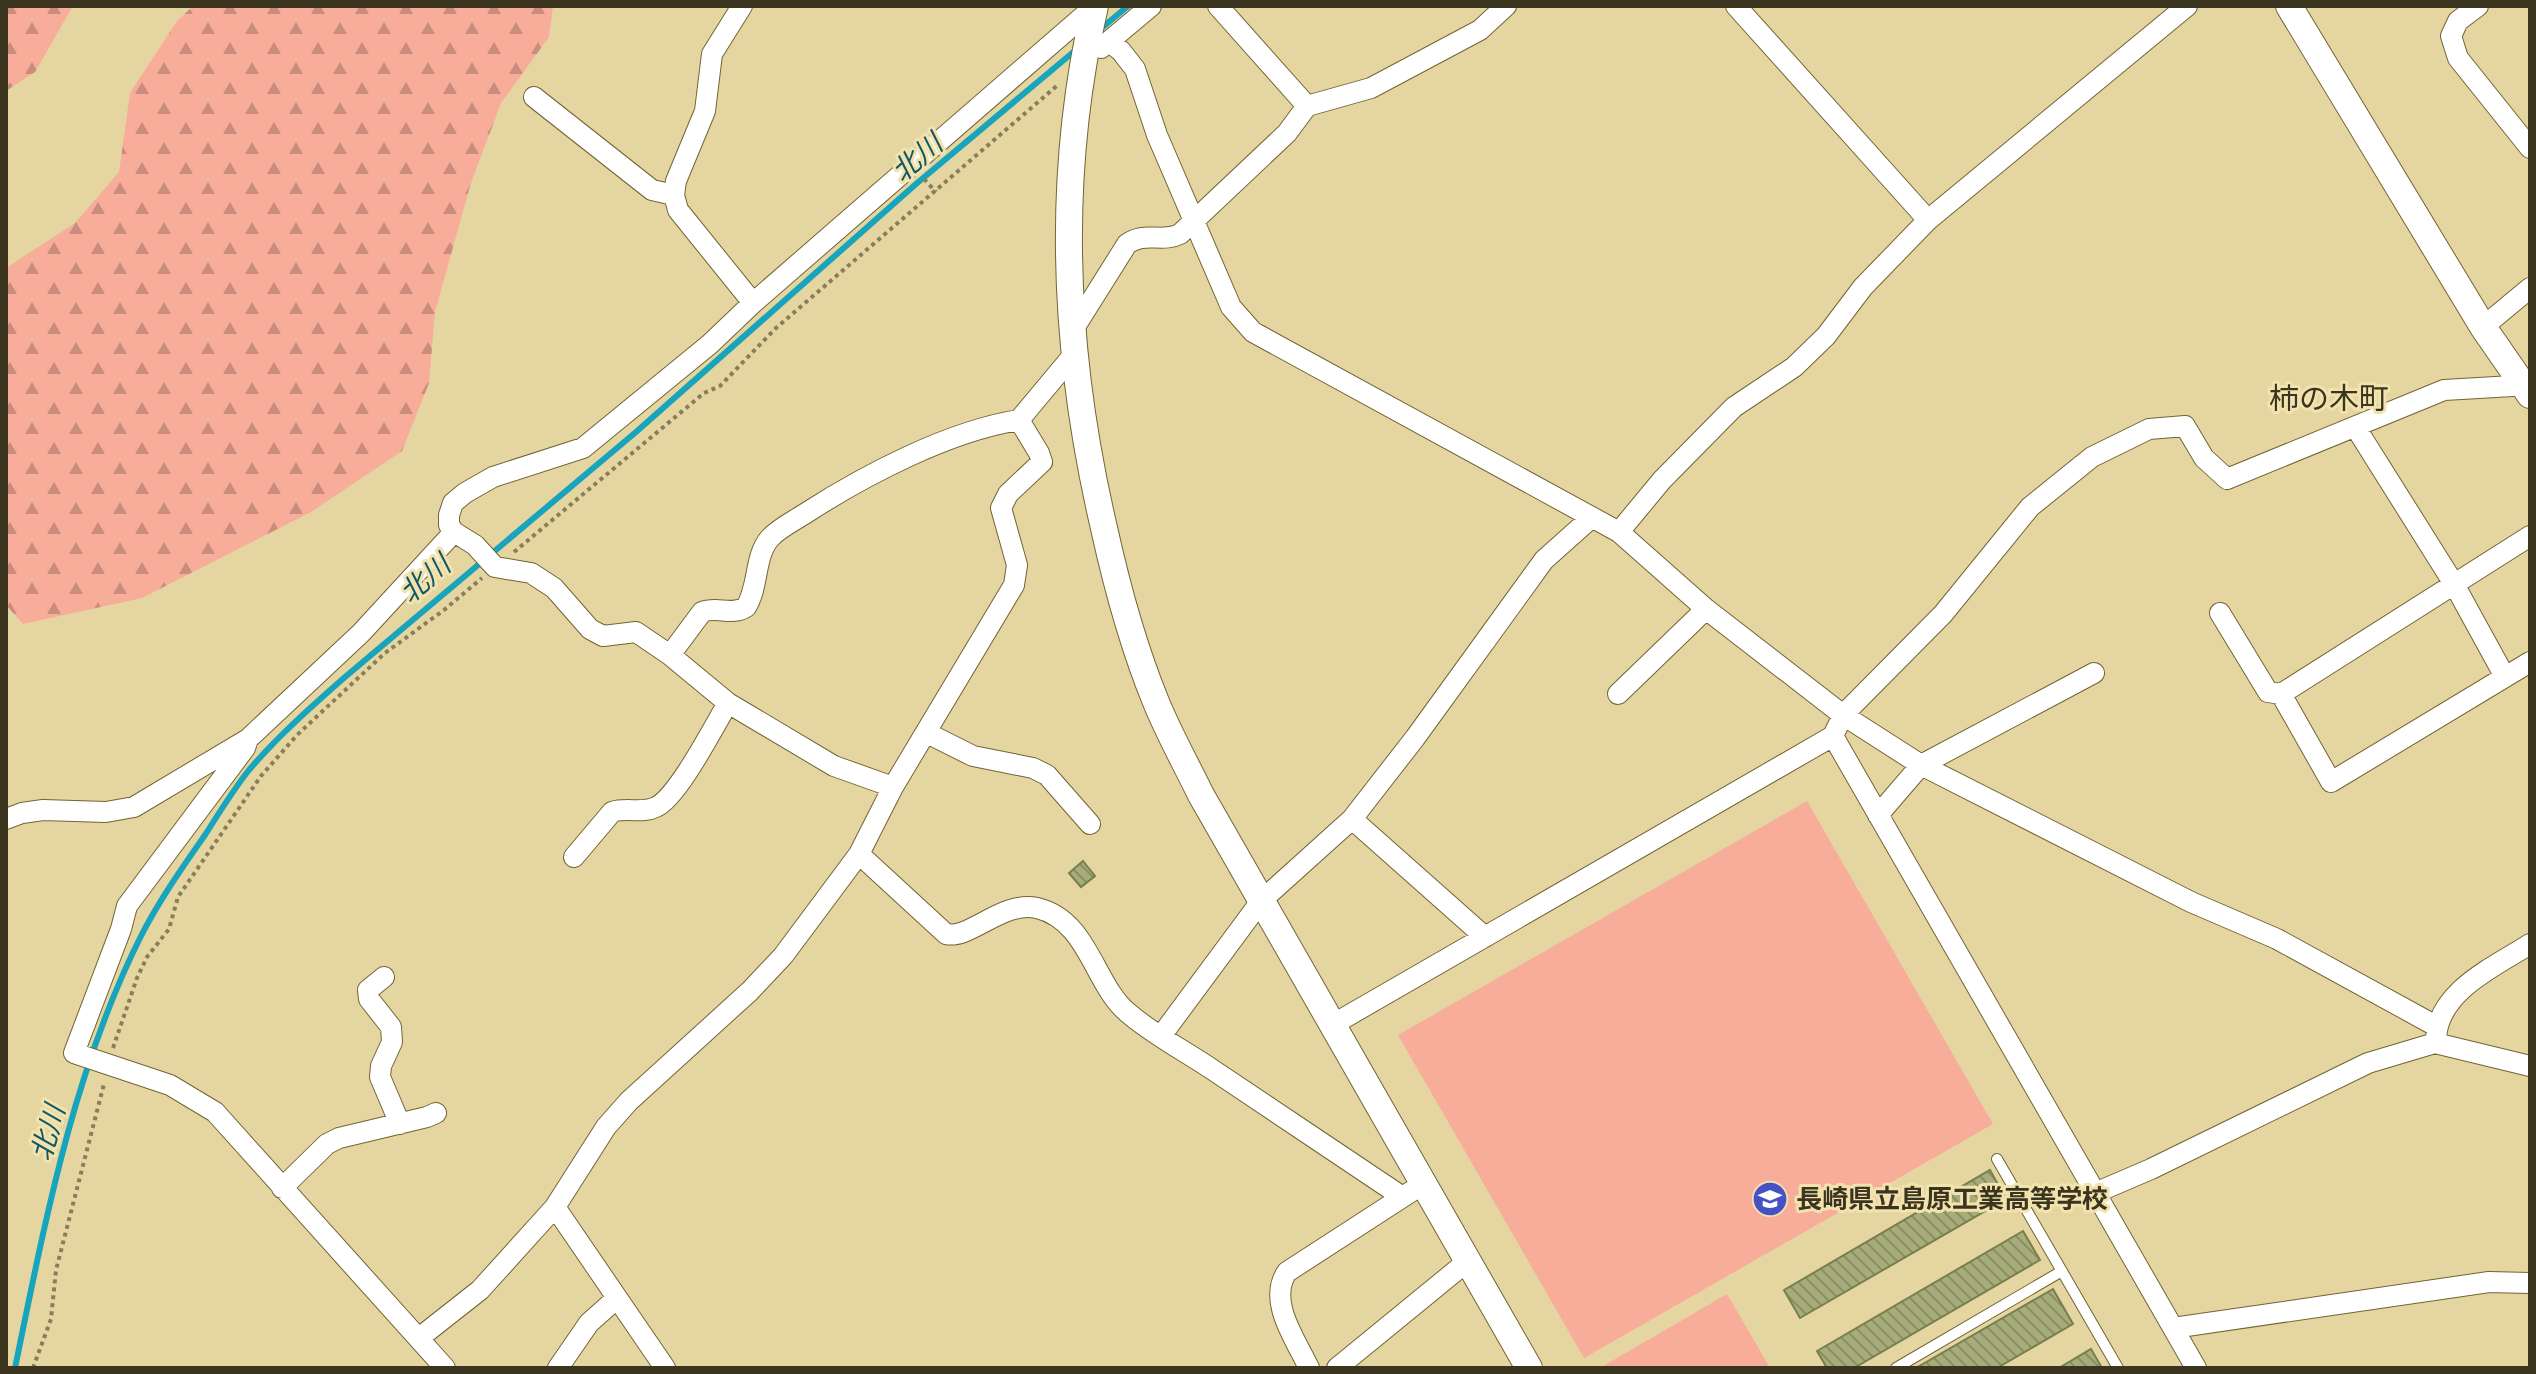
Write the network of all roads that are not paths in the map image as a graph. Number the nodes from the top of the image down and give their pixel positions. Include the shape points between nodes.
1 (742, 6) edge
2 (1151, 6) edge
3 (1218, 6) edge
4 (1506, 6) edge
5 (1736, 6) edge
6 (2187, 6) edge
7 (2289, 6) edge
8 (2478, 6) edge
9 (1095, 9) edge
10 (1094, 50) junction
11 (534, 97) dead end
12 (1307, 106) junction
13 (2530, 148) edge
14 (674, 195) junction
15 (1928, 220) junction
16 (1192, 221) junction
17 (2530, 288) edge
18 (753, 303) junction
19 (2483, 327) junction
20 (1074, 342) junction
21 (2528, 389) edge
22 (1019, 420) junction
23 (2356, 428) junction
24 (1591, 518) junction
25 (454, 532) junction
26 (1619, 532) junction
27 (2530, 536) edge
28 (2454, 584) junction
29 (1706, 609) junction
30 (2220, 613) dead end
31 (670, 655) junction
32 (2530, 662) edge
33 (2094, 673) dead end
34 (2505, 677) junction
35 (1618, 694) dead end
36 (2281, 694) junction
37 (728, 703) junction
38 (1843, 715) junction
39 (927, 733) junction
40 (1833, 736) junction
41 (248, 739) junction
42 (1921, 765) junction
43 (893, 787) junction
44 (1878, 815) junction
45 (6, 819) edge
46 (1352, 819) junction
47 (1090, 824) dead end
48 (859, 854) junction
49 (574, 857) dead end
50 (1261, 901) junction
51 (1485, 937) junction
52 (2530, 944) edge
53 (384, 977) dead end
54 (1332, 1025) junction
55 (2436, 1035) junction
56 (1161, 1036) junction
57 (2530, 1066) edge
58 (436, 1113) dead end
59 (400, 1124) junction
60 (1997, 1159) dead end
61 (1426, 1185) junction
62 (282, 1188) junction
63 (2095, 1193) junction
64 (1401, 1196) junction
65 (555, 1207) junction
66 (1469, 1260) junction
67 (2062, 1271) junction
68 (2530, 1283) edge
69 (617, 1298) junction
70 (2173, 1328) junction
71 (419, 1338) junction
72 (445, 1368) edge
73 (558, 1368) edge
74 (665, 1368) edge
75 (1309, 1368) edge
76 (1337, 1368) edge
77 (1529, 1368) edge
78 (1896, 1368) edge
79 (2118, 1368) edge
80 (2196, 1368) edge

1 - 14 street via 712,54 705,111
2 - 10 street
3 - 12 street
4 - 12 street via 1480,30 1371,88
5 - 15 street
6 - 15 street
7 - 19 street
8 - 13 street via 2458,21 2451,36 2458,58
9 - 10 street
9 - 18 street
10 - 16 street via 1121,51 1135,69
10 - 20 street via 1071,158 1068,233
11 - 14 street via 652,190
12 - 16 street via 1287,133
14 - 18 street via 678,210
15 - 26 street via 1863,287 1826,336 1794,367 1734,407
16 - 20 street via 1176,236 1144,236 1127,244
16 - 24 street via 1231,307 1253,332
17 - 19 street
18 - 25 street via 583,448 493,477 465,493 449,515
19 - 21 street
20 - 22 street
20 - 50 street via 1086,444 1130,626 1163,715 1201,795
21 - 23 street via 2444,390
22 - 31 street via 949,439 834,495 777,532 766,545 746,607 702,612
22 - 39 street via 1042,462 1008,494 1001,508 1017,565 1014,585
23 - 28 street
23 - 38 street via 2227,479 2204,458 2185,426 2149,429 2092,457 2030,507 1943,614
24 - 26 street
24 - 46 street via 1544,560
25 - 31 street via 492,565 531,573 554,588 590,629 603,636 636,632
25 - 41 street via 361,633
26 - 29 street
27 - 28 street
28 - 34 street
28 - 36 street
29 - 35 street
29 - 38 street
30 - 36 street via 2268,692
31 - 37 street
32 - 34 street
33 - 42 street
34 - 36 street via 2331,782
37 - 43 street via 834,766
37 - 49 street via 663,802 650,809 612,812
38 - 40 street
38 - 42 street
39 - 43 street
39 - 47 street via 973,756 1047,775
40 - 44 street
40 - 51 street
41 - 45 street via 134,807 106,812 43,810
41 - 62 street via 127,906 74,1053 170,1085 215,1112
42 - 44 street
42 - 55 street via 2191,902 2277,939
43 - 48 street
44 - 63 street
46 - 50 street
46 - 51 street
48 - 56 street via 946,934 956,935 1017,908 1038,908 1060,920 1084,943 1125,1011
48 - 65 street via 783,956 606,1127
50 - 54 street
50 - 56 street
51 - 54 street
52 - 55 street via 2459,990
53 - 59 street via 368,994 391,1027 392,1042 380,1077
54 - 61 street
55 - 57 street
55 - 63 street
56 - 64 street
58 - 59 street
59 - 62 street via 327,1144
60 - 67 lane
61 - 64 street
61 - 66 street
62 - 71 street
63 - 70 street
64 - 75 street via 1281,1281 1280,1303
65 - 69 street
65 - 71 street via 480,1290
66 - 76 street
66 - 77 street
67 - 78 lane
67 - 79 lane
68 - 70 street via 2489,1282
69 - 73 street via 589,1323
69 - 74 street
70 - 80 street
71 - 72 street

